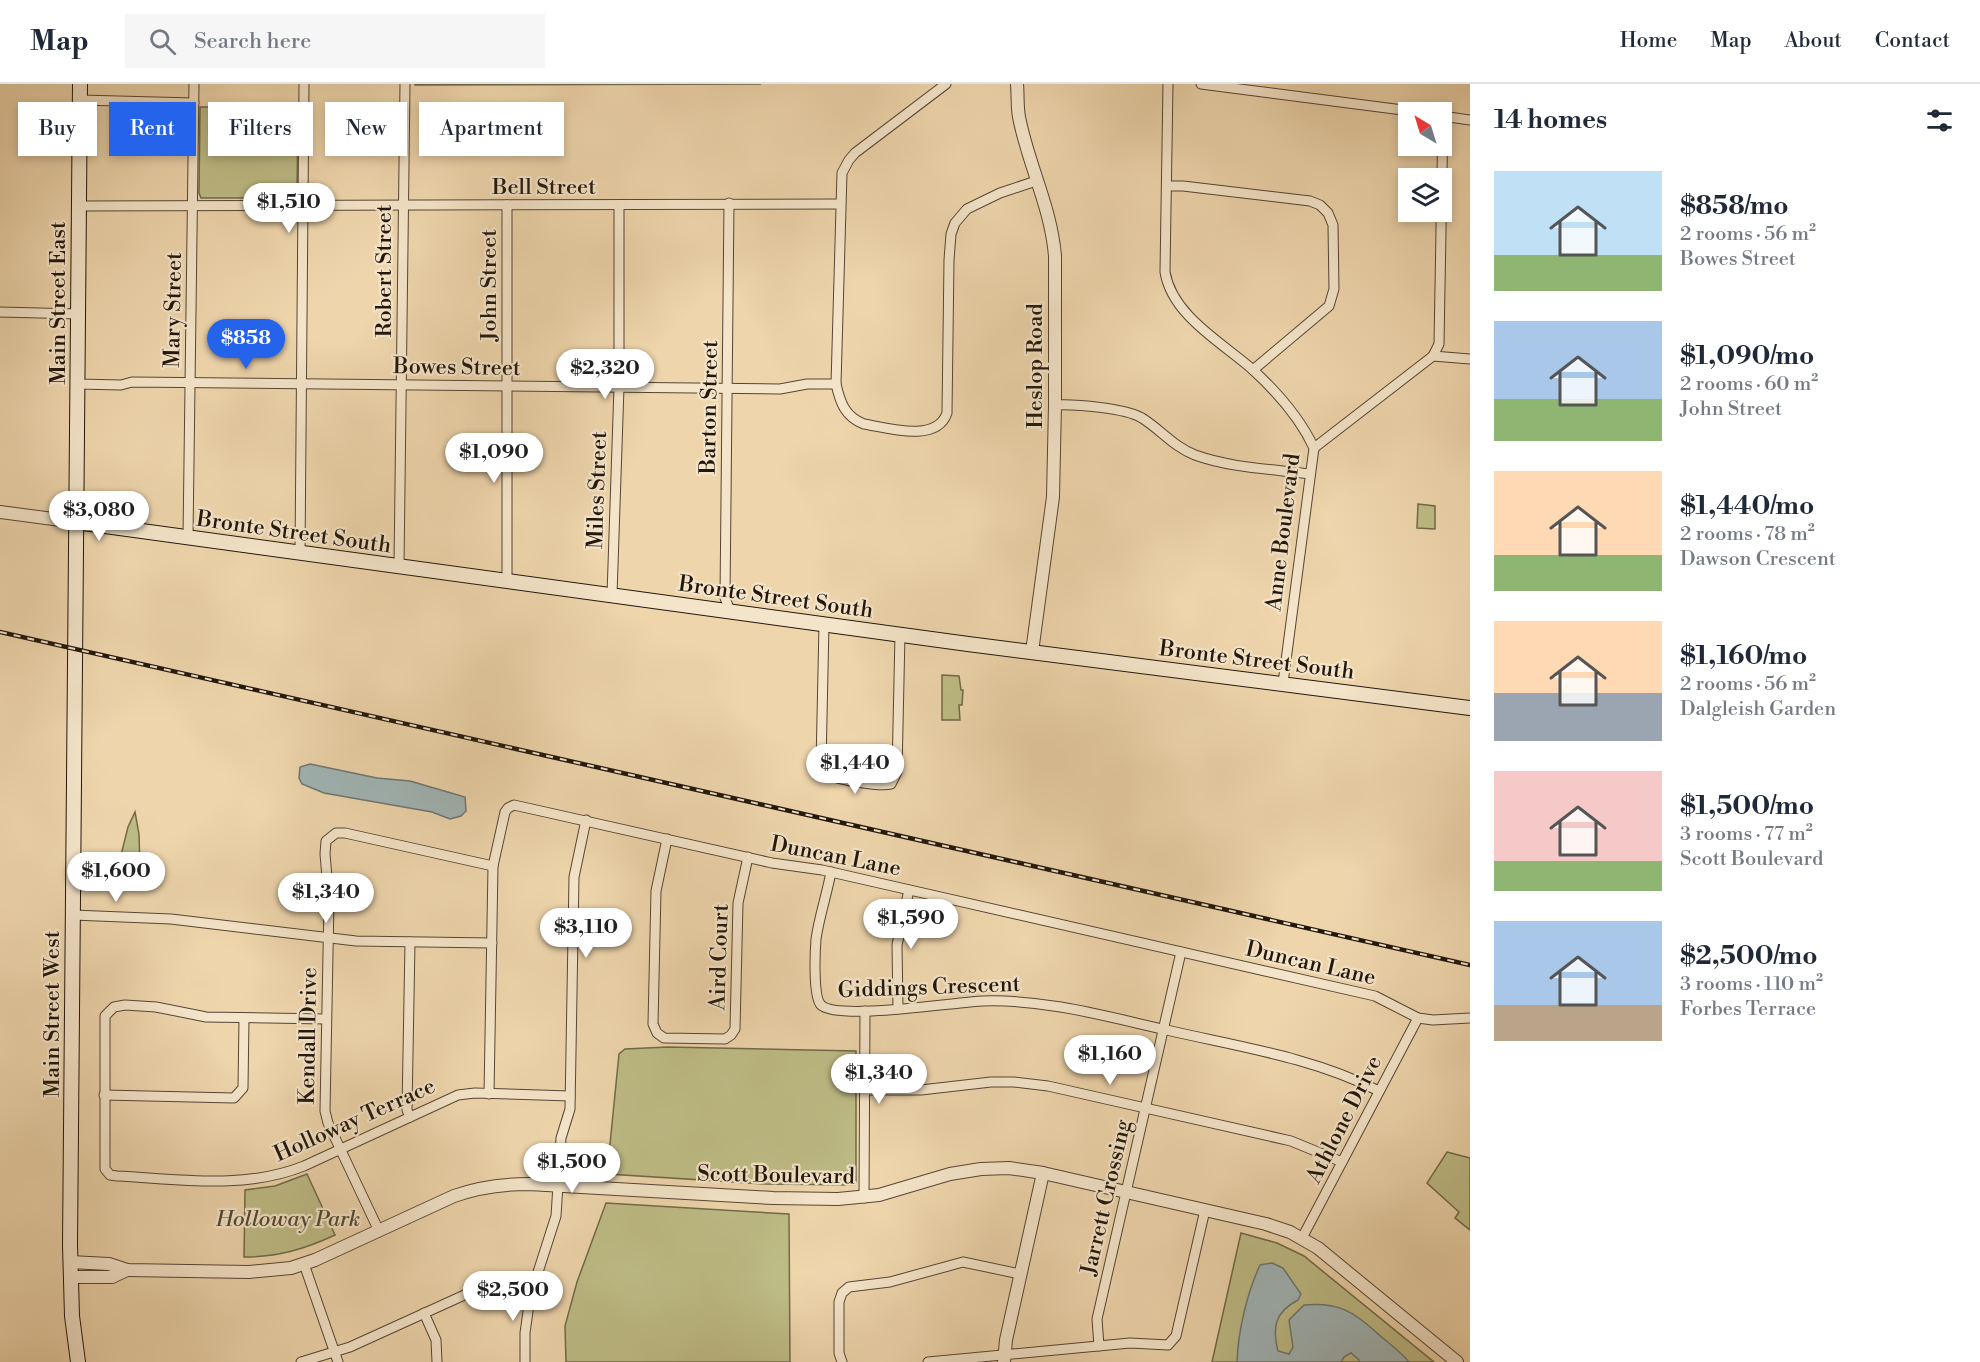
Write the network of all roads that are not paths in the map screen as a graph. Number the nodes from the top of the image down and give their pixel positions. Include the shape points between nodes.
1 (80, 84) edge
2 (194, 84) edge
3 (304, 84) edge
4 (405, 84) edge
5 (946, 84) edge
6 (1017, 84) edge
7 (1168, 84) edge
8 (1201, 84) edge
9 (80, 100) junction
10 (156, 102) edge
11 (194, 102) edge
12 (1398, 109) edge
13 (1452, 117) edge
14 (1470, 120) edge
15 (193, 156) edge
16 (1442, 156) edge
17 (1036, 181) junction
18 (1167, 186) junction
19 (729, 203) junction
20 (840, 204) junction
21 (403, 205) junction
22 (507, 205) junction
23 (79, 206) junction
24 (193, 206) junction
25 (303, 206) junction
26 (619, 206) junction
27 (0, 312) edge
28 (79, 314) junction
29 (1433, 356) junction
30 (1470, 359) edge
31 (1253, 370) junction
32 (191, 383) junction
33 (78, 384) junction
34 (302, 384) junction
35 (836, 384) junction
36 (401, 385) junction
37 (507, 386) junction
38 (619, 387) junction
39 (728, 388) junction
40 (1055, 405) junction
41 (1314, 448) junction
42 (1310, 474) junction
43 (0, 512) edge
44 (76, 522) junction
45 (188, 537) junction
46 (300, 553) junction
47 (399, 566) junction
48 (507, 581) junction
49 (612, 595) junction
50 (730, 611) junction
51 (824, 624) junction
52 (900, 634) junction
53 (1032, 652) junction
54 (1283, 683) junction
55 (1470, 708) edge
56 (586, 820) junction
57 (668, 839) junction
58 (748, 857) junction
59 (493, 866) junction
60 (831, 872) junction
61 (909, 890) junction
62 (73, 915) junction
63 (328, 938) junction
64 (410, 942) junction
65 (492, 943) junction
66 (1181, 952) junction
67 (898, 1009) junction
68 (865, 1011) junction
69 (244, 1018) junction
70 (1418, 1018) junction
71 (1470, 1018) edge
72 (326, 1019) junction
73 (1163, 1029) junction
74 (866, 1090) junction
75 (1379, 1090) junction
76 (489, 1094) junction
77 (104, 1095) junction
78 (570, 1096) junction
79 (1145, 1108) junction
80 (410, 1117) junction
81 (340, 1149) junction
82 (1342, 1162) junction
83 (1043, 1173) junction
84 (559, 1186) junction
85 (1126, 1192) junction
86 (864, 1198) junction
87 (1205, 1210) junction
88 (379, 1231) junction
89 (1302, 1238) junction
90 (70, 1262) junction
91 (304, 1264) junction
92 (127, 1270) junction
93 (1020, 1274) junction
94 (70, 1277) junction
95 (532, 1286) junction
96 (424, 1313) junction
97 (1099, 1346) junction
98 (337, 1358) edge
99 (1004, 1358) edge
100 (78, 1362) edge
101 (301, 1362) edge
102 (437, 1362) edge
103 (525, 1362) edge
104 (842, 1362) edge
105 (928, 1362) edge
106 (1457, 1362) edge

1 - 9 main road, Main Street East
2 - 11 street, Mary Street
3 - 25 street
4 - 21 street, Robert Street
5 - 20 street via 849,160 842,173
6 - 17 street, Heslop Road via 1018,114
7 - 18 street, Anne Boulevard
8 - 12 street
9 - 10 street
9 - 23 main road, Main Street East
13 - 14 street
15 - 24 street, Mary Street
16 - 29 street via 1440,335
17 - 35 street via 967,208 955,223 949,260 947,413 943,422 924,431 864,424 847,414
17 - 40 street, Heslop Road via 1053,232
18 - 31 street, Anne Boulevard via 1165,272 1172,294 1180,308
18 - 31 street via 1310,201 1328,213 1334,239 1334,289 1329,306
19 - 20 street, Bell Street
19 - 26 street, Bell Street
19 - 39 street, Barton Street
20 - 35 street
21 - 22 street, Bell Street
21 - 25 street, Bell Street
21 - 36 street, Robert Street
22 - 26 street, Bell Street
22 - 37 street, John Street
23 - 24 street, Bell Street
23 - 28 main road, Main Street East
24 - 25 street, Bell Street
24 - 32 street, Mary Street
25 - 34 street
26 - 38 street, Miles Street
27 - 28 street
28 - 33 main road, Main Street East
29 - 30 street
29 - 41 street
31 - 41 street, Anne Boulevard via 1282,398
32 - 33 street, Bowes Street
32 - 34 street, Bowes Street
32 - 45 street, Mary Street
33 - 44 main road, Main Street East
34 - 36 street, Bowes Street
34 - 46 street
35 - 39 street, Bowes Street
36 - 37 street, Bowes Street
36 - 47 street, Robert Street
37 - 38 street, Bowes Street
37 - 48 street, John Street
38 - 39 street, Bowes Street
38 - 49 street, Miles Street
39 - 50 street, Barton Street via 725,598
40 - 42 street via 1102,408 1140,417 1181,450 1198,456
40 - 53 street, Heslop Road via 1053,497
41 - 42 street, Anne Boulevard
42 - 54 street, Anne Boulevard
43 - 44 street
44 - 45 main road, Bronte Street South
44 - 62 main road, Main Street West
45 - 46 main road, Bronte Street South
46 - 47 main road, Bronte Street South
47 - 48 main road, Bronte Street South
48 - 49 main road, Bronte Street South
49 - 50 main road, Bronte Street South
50 - 51 main road, Bronte Street South
51 - 52 main road, Bronte Street South
51 - 52 street via 822,765 829,776 879,786 891,784 897,772
52 - 53 main road, Bronte Street South
53 - 54 main road, Bronte Street South
54 - 55 main road, Bronte Street South
56 - 57 street, Duncan Lane
56 - 59 street, Duncan Lane via 511,806 504,816
56 - 78 street via 574,877
57 - 58 street, Duncan Lane
57 - 58 street, Aird Court via 656,891 653,1024 664,1038 725,1039 735,1029 737,911
58 - 60 street, Duncan Lane
59 - 63 street, Kendall Drive via 336,833 325,846
59 - 65 street, Duncan Lane
60 - 61 street, Duncan Lane
60 - 68 street, Giddings Crescent via 816,937 818,1000 829,1010
61 - 66 street, Duncan Lane
61 - 67 street via 897,945
62 - 63 street via 171,919
62 - 90 main road, Main Street West
63 - 64 street
63 - 72 street, Kendall Drive
64 - 65 street
64 - 80 street via 406,1110
65 - 76 street, Duncan Lane
66 - 70 street, Duncan Lane via 1375,996
66 - 73 street, Jarrett Crossing
67 - 68 street, Giddings Crescent
67 - 73 street, Giddings Crescent via 973,1002 1033,1002
68 - 74 street
69 - 72 street, Holloway Terrace
69 - 77 street via 243,1088 234,1098
69 - 77 street, Holloway Terrace via 201,1016 152,1006 118,1005 110,1009 105,1016
70 - 71 street, Duncan Lane
70 - 75 street, Athlone Drive
72 - 81 street, Kendall Drive via 325,1111
73 - 75 street, Giddings Crescent via 1299,1059
73 - 79 street, Jarrett Crossing
74 - 79 street via 1014,1082
74 - 86 street
75 - 82 street, Athlone Drive
76 - 78 street, Holloway Terrace
76 - 80 street, Holloway Terrace via 458,1095
77 - 81 street, Holloway Terrace via 104,1165 110,1175 246,1181 288,1172
78 - 84 street via 561,1138
79 - 82 street via 1291,1141
79 - 85 street, Jarrett Crossing
80 - 81 street, Holloway Terrace
81 - 88 street, Kendall Drive
82 - 89 street, Athlone Drive
83 - 85 street, Scott Boulevard
83 - 86 street, Scott Boulevard via 999,1168 970,1170
83 - 93 street
84 - 86 street, Scott Boulevard via 773,1198
84 - 88 street, Scott Boulevard via 509,1184 474,1189
84 - 95 street via 555,1220
85 - 87 street, Scott Boulevard
85 - 97 street, Jarrett Crossing via 1097,1319
87 - 89 street, Scott Boulevard via 1266,1224
87 - 97 street via 1174,1340 1162,1346
88 - 91 street, Scott Boulevard
89 - 106 street, Scott Boulevard
90 - 92 street, Scott Boulevard via 109,1264
90 - 94 main road, Main Street West
91 - 92 street, Scott Boulevard via 262,1272
91 - 98 street
92 - 94 street, Scott Boulevard via 112,1276
93 - 99 street
93 - 104 street via 963,1262 890,1282 849,1287 839,1302
94 - 100 main road, Main Street West
95 - 96 street via 508,1280 494,1282
95 - 103 street
96 - 98 street
96 - 102 street via 436,1340
97 - 99 street
98 - 101 street
99 - 105 street

